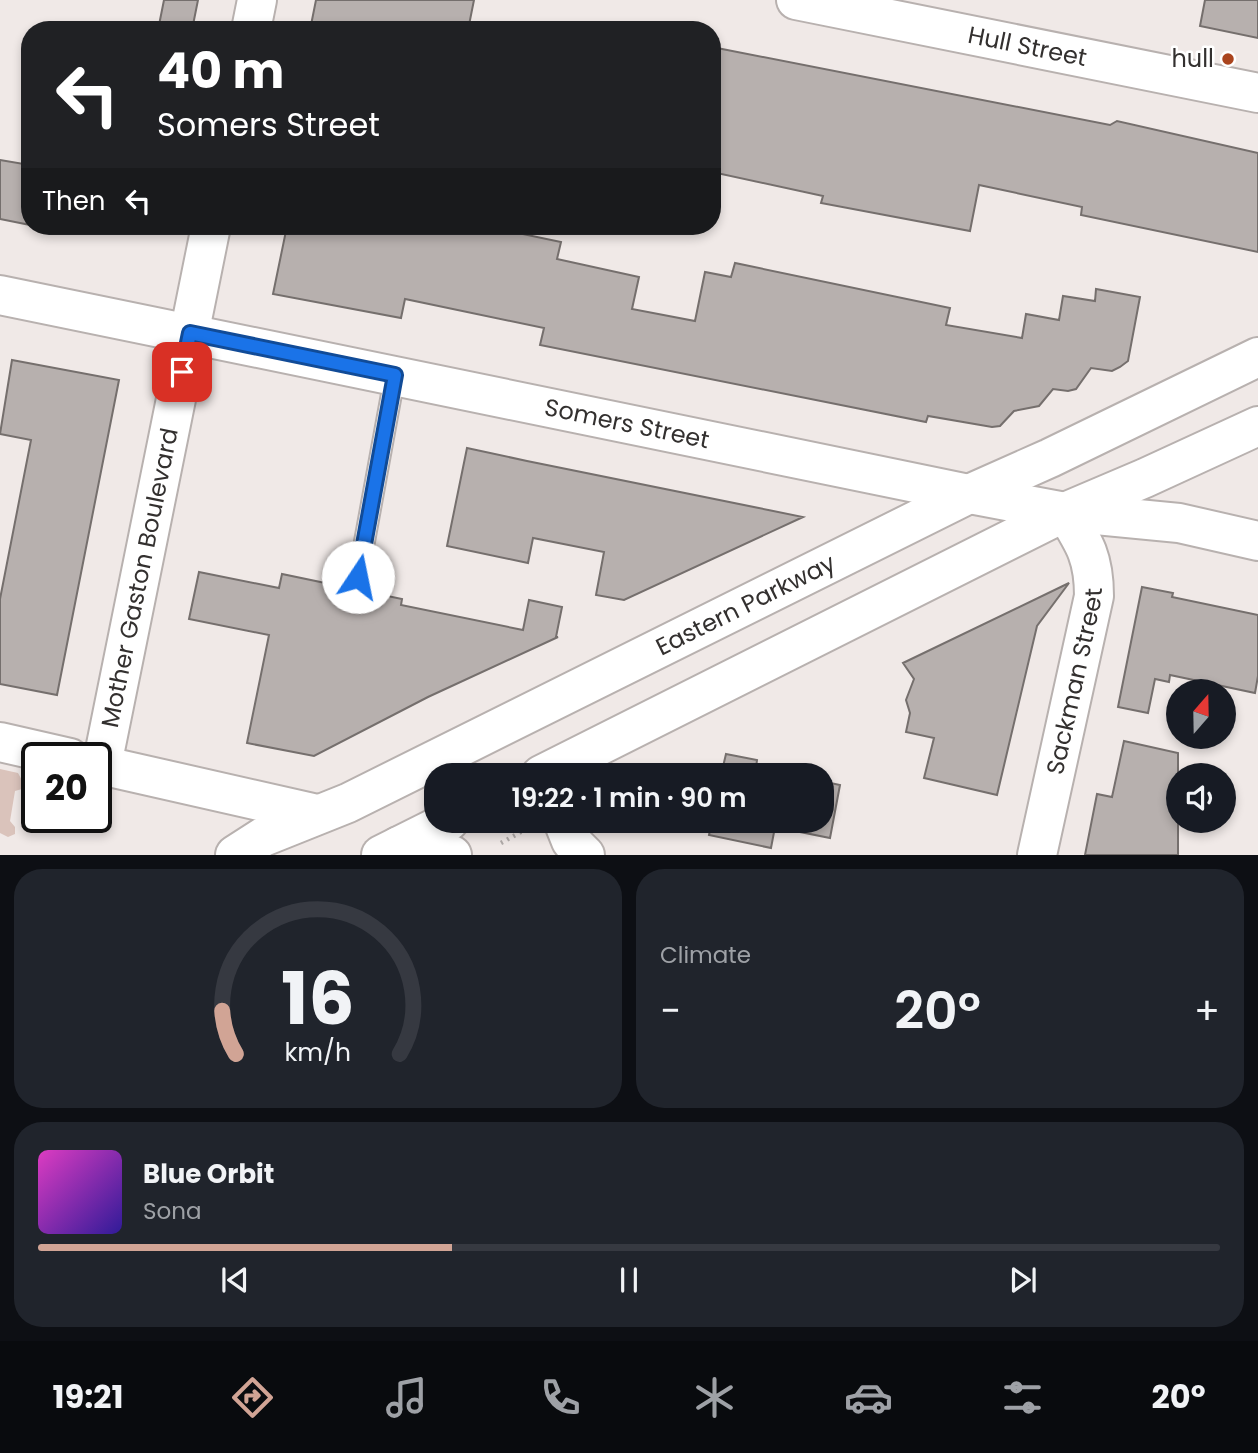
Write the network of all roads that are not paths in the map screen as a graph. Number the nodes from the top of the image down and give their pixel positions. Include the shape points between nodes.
1 (257, 0) edge
2 (796, 0) edge
3 (253, 21) edge
4 (1258, 93) edge
5 (209, 235) edge
6 (0, 295) edge
7 (190, 333) junction
8 (1258, 357) edge
9 (395, 375) junction
10 (1258, 426) edge
11 (969, 494) junction
12 (1065, 512) junction
13 (1258, 541) edge
14 (358, 577) dead end
15 (94, 742) edge
16 (0, 743) edge
17 (21, 747) edge
18 (572, 763) edge
19 (112, 767) edge
20 (317, 814) junction
21 (425, 833) edge
22 (560, 833) edge
23 (390, 850) edge
24 (235, 855) edge
25 (452, 855) edge
26 (585, 855) edge
27 (1037, 855) edge

1 - 3 street
2 - 4 street, Hull Street
5 - 7 street, Mother Gaston Boulevard
6 - 7 street, Somers Street
7 - 9 street, Somers Street
7 - 15 street, Mother Gaston Boulevard
8 - 11 street, Eastern Parkway
9 - 11 street, Somers Street
9 - 14 lane
10 - 12 street
11 - 12 street, Somers Street
11 - 20 street, Eastern Parkway via 348,803
12 - 13 street, Somers Street via 1179,523
12 - 18 street
12 - 27 street, Sackman Street via 1094,570 1094,596
16 - 17 street
19 - 20 street
20 - 24 street, Eastern Parkway via 263,837
21 - 23 street
22 - 26 street
23 - 25 street

